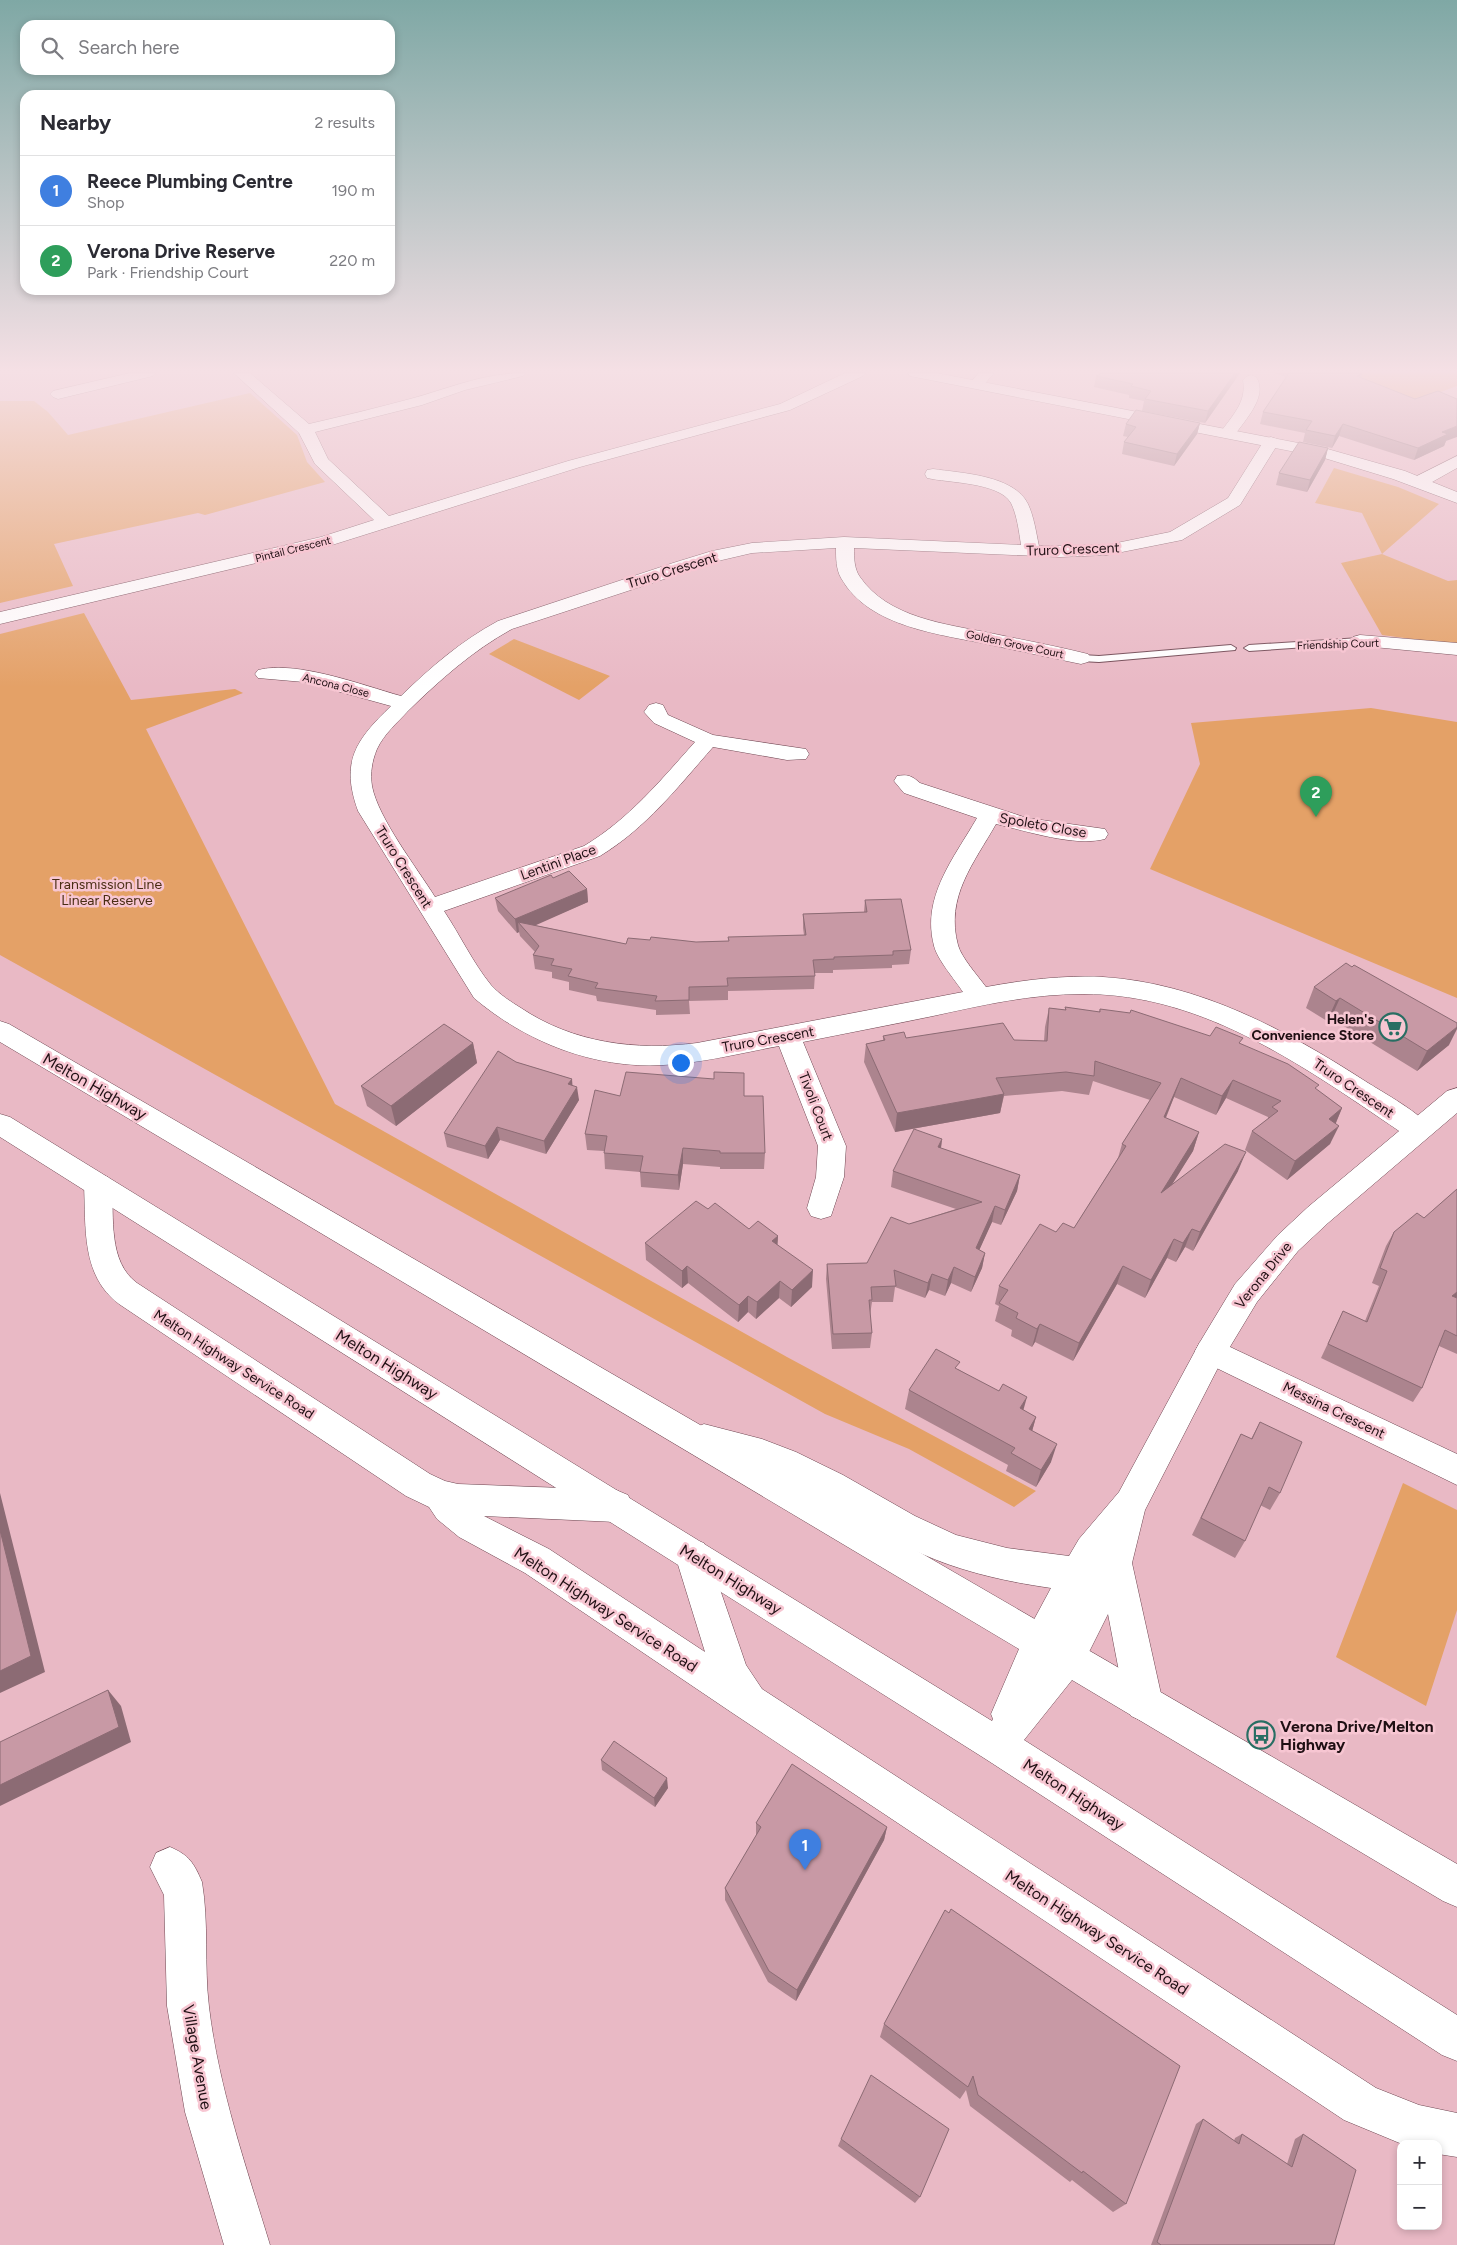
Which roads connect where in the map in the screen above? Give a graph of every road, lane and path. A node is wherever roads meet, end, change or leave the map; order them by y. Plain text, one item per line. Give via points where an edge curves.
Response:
1 (338, 478) edge
2 (530, 478) edge
3 (956, 478) edge
4 (1249, 478) edge
5 (1406, 478) edge
6 (1427, 478) edge
7 (1419, 482) junction
8 (1457, 498) edge
9 (387, 523) junction
10 (844, 542) junction
11 (1032, 552) junction
12 (0, 618) edge
13 (1360, 641) joint
14 (1231, 648) dead end
15 (1250, 648) dead end
16 (1457, 649) edge
17 (1081, 658) joint
18 (262, 673) dead end
19 (405, 703) junction
20 (656, 709) dead end
21 (708, 740) junction
22 (798, 754) dead end
23 (905, 781) dead end
24 (990, 815) junction
25 (1097, 834) dead end
26 (429, 908) junction
27 (979, 997) junction
28 (0, 1030) edge
29 (788, 1036) junction
30 (1457, 1098) edge
31 (0, 1124) edge
32 (1418, 1130) junction
33 (98, 1185) junction
34 (821, 1208) dead end
35 (1211, 1351) junction
36 (688, 1435) junction
37 (1457, 1470) edge
38 (441, 1496) junction
39 (1131, 1503) junction
40 (616, 1506) junction
41 (692, 1555) junction
42 (1115, 1563) junction
43 (1077, 1574) junction
44 (1053, 1650) junction
45 (750, 1702) junction
46 (1144, 1703) junction
47 (997, 1745) junction
48 (170, 1867) dead end
49 (1457, 1887) edge
50 (1457, 2040) edge
51 (1457, 2135) edge
52 (247, 2245) edge

1 - 9 main road
2 - 9 main road, Pintail Crescent
3 - 11 main road via 987,483 1010,494 1018,502
4 - 11 main road, Truro Crescent via 1234,501 1214,516 1176,536 1107,550
5 - 7 main road
6 - 7 main road
7 - 8 main road
9 - 12 main road, Pintail Crescent via 287,551
10 - 11 main road, Truro Crescent
10 - 17 main road, Golden Grove Court via 846,569 851,578 866,594 894,612 937,628
10 - 19 main road, Truro Crescent via 761,548 718,555 505,624 462,650
13 - 15 lane, Friendship Court
13 - 16 main road, Friendship Court
14 - 17 lane, Golden Grove Court
18 - 19 main road, Ancona Close via 305,676
19 - 26 main road, Truro Crescent via 370,740 360,776 369,811
20 - 21 main road via 656,716 661,719
21 - 22 main road
21 - 26 main road, Lentini Place via 639,818 606,844
23 - 24 main road, Spoleto Close via 912,788
24 - 25 main road, Spoleto Close via 1077,833
24 - 27 main road, Spoleto Close via 948,887 942,910 946,947
26 - 29 main road, Truro Crescent via 484,992 521,1022 569,1042 612,1052 652,1056
27 - 29 main road, Truro Crescent
27 - 32 main road, Truro Crescent via 1053,985 1085,985 1130,989 1185,1000 1250,1025 1294,1048
28 - 36 main road, Melton Highway
29 - 34 main road, Tivoli Court via 832,1146 830,1177
30 - 32 main road, Verona Drive
31 - 33 main road, Melton Highway
32 - 35 main road, Verona Drive via 1288,1243 1246,1293
33 - 38 main road, Melton Highway Service Road via 102,1253 111,1278 123,1290 418,1485
33 - 40 main road, Melton Highway
35 - 37 main road, Messina Crescent
35 - 39 main road, Verona Drive
36 - 43 main road via 761,1454 797,1468 940,1545 1027,1568
36 - 44 main road, Melton Highway
38 - 40 main road, Melton Highway Service Road
38 - 45 main road, Melton Highway Service Road via 454,1513 495,1540 533,1558
39 - 42 main road, Verona Drive
39 - 43 main road, Verona Drive via 1091,1550
40 - 41 main road, Melton Highway
41 - 45 main road, Melton Highway Service Road via 729,1668
41 - 47 main road, Melton Highway
42 - 44 main road, Verona Drive
42 - 46 main road
43 - 44 main road, Verona Drive
44 - 46 main road, Melton Highway
44 - 47 main road
45 - 51 main road, Melton Highway Service Road via 1360,2104 1396,2121
46 - 49 main road, Melton Highway
47 - 50 main road, Melton Highway
48 - 52 main road, Village Avenue via 182,1882 184,1895 187,1996 207,2112

